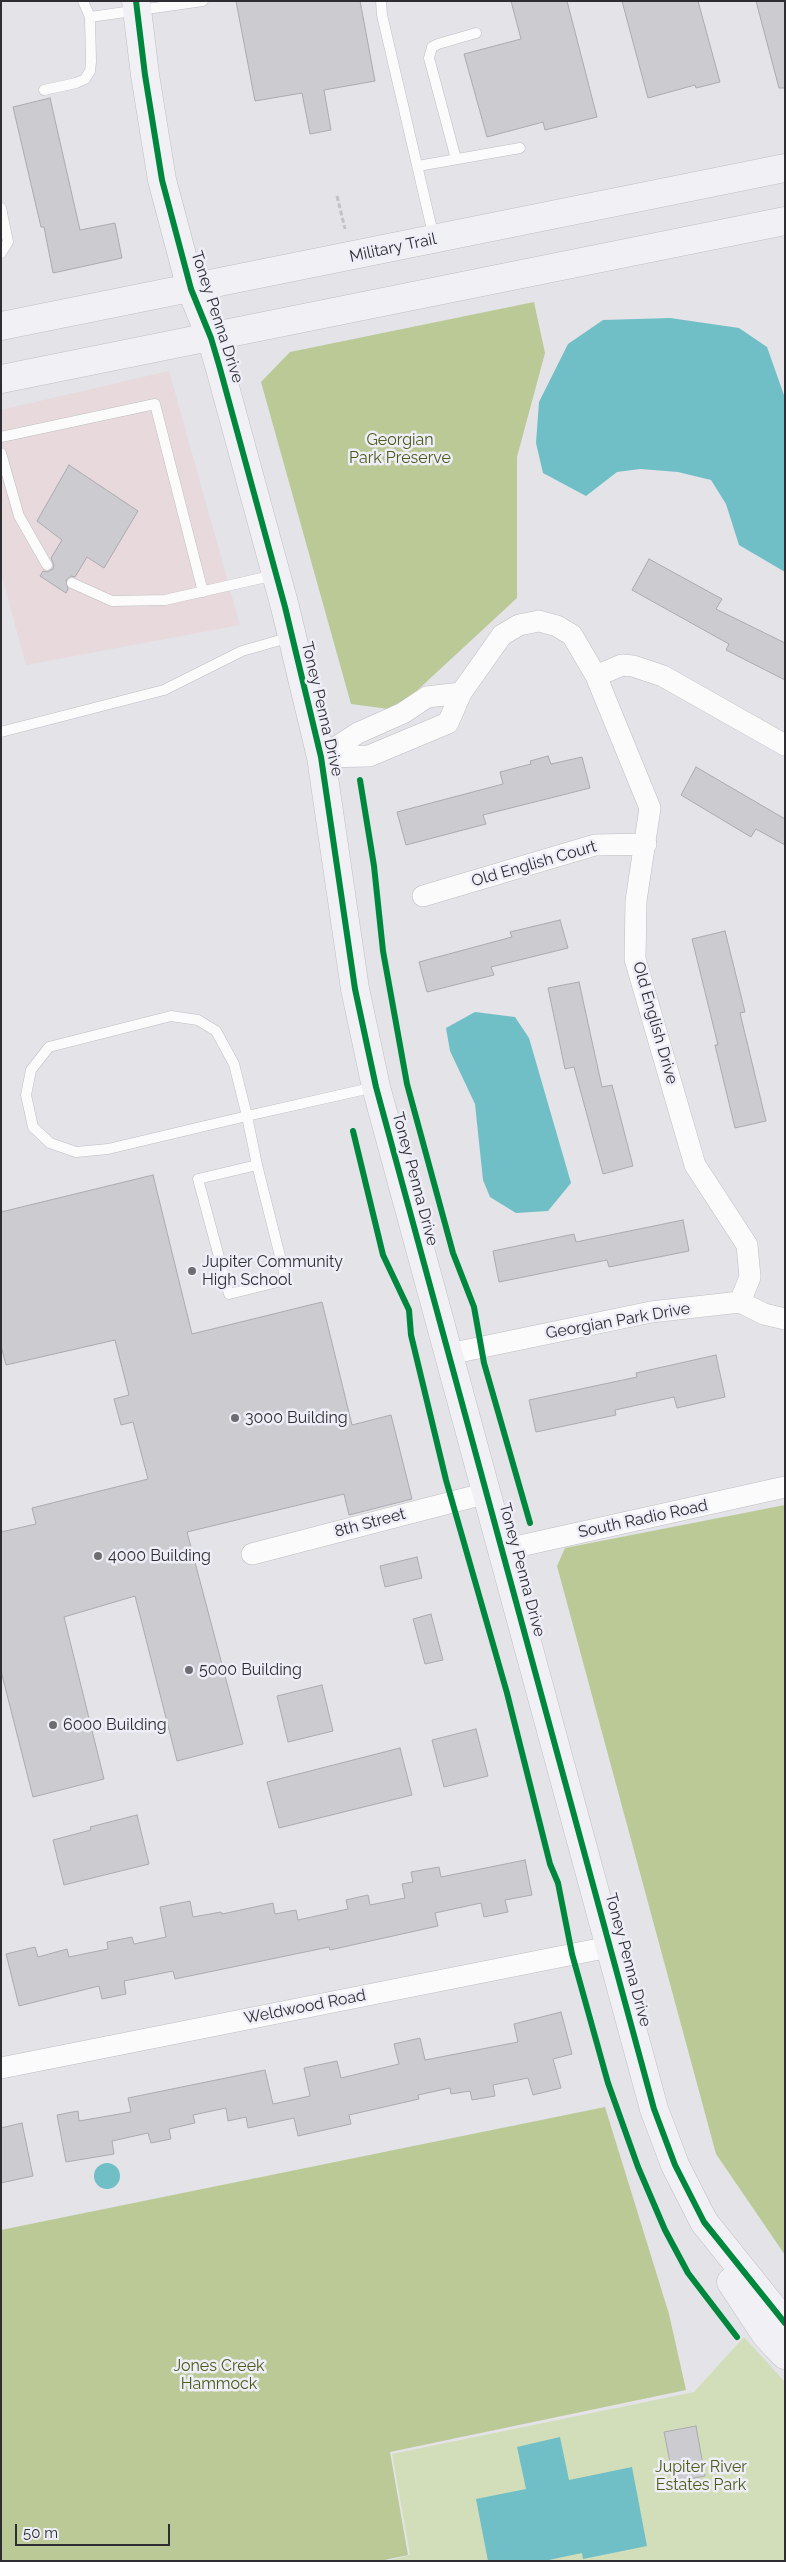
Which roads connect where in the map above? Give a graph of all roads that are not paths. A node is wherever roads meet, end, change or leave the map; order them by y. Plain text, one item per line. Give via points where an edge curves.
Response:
1 (83, 1) edge
2 (203, 1) edge
3 (381, 1) edge
4 (136, 5) edge
5 (90, 17) junction
6 (476, 33) dead end
7 (44, 90) dead end
8 (520, 148) dead end
9 (456, 159) junction
10 (418, 166) junction
11 (785, 168) edge
12 (1, 208) edge
13 (785, 221) edge
14 (435, 239) junction
15 (1, 253) edge
16 (191, 289) junction
17 (1, 326) edge
18 (212, 338) junction
19 (1, 379) edge
20 (1, 437) edge
21 (1, 453) edge
22 (47, 565) dead end
23 (276, 575) junction
24 (72, 583) dead end
25 (203, 592) junction
26 (292, 637) junction
27 (596, 676) junction
28 (461, 693) junction
29 (1, 732) edge
30 (785, 745) edge
31 (321, 757) junction
32 (646, 844) junction
33 (423, 896) dead end
34 (376, 1087) junction
35 (247, 1116) junction
36 (257, 1165) junction
37 (740, 1302) junction
38 (785, 1319) edge
39 (449, 1354) junction
40 (785, 1487) edge
41 (487, 1493) junction
42 (502, 1550) junction
43 (252, 1554) dead end
44 (610, 1947) junction
45 (1, 2068) edge
46 (704, 2222) junction
47 (785, 2323) edge
48 (785, 2355) edge

1 - 5 lane
2 - 4 lane
3 - 10 lane
4 - 5 lane
4 - 16 street, Toney Penna Drive via 161,171
5 - 7 lane via 91,62 85,79
6 - 9 lane via 432,47 429,58
8 - 9 lane
9 - 10 lane
10 - 14 lane
11 - 14 street, Military Trail
12 - 15 lane via 8,242
13 - 18 street
14 - 16 street, Military Trail
16 - 17 street, Military Trail
16 - 18 street, Toney Penna Drive
18 - 19 street
18 - 23 street, Toney Penna Drive
20 - 25 lane via 155,404
21 - 22 lane via 19,516
23 - 25 lane
23 - 26 street, Toney Penna Drive
24 - 25 lane via 112,601 165,600
26 - 29 lane via 242,651 164,690
26 - 31 street, Toney Penna Drive
27 - 28 street via 572,635 539,621 519,625 502,635
27 - 30 street via 622,665 663,676
27 - 32 street, Old English Drive via 650,808
28 - 31 street via 427,697 403,713 358,733
28 - 31 street via 448,723 369,756
31 - 34 street, Toney Penna Drive via 355,989
32 - 33 street, Old English Court via 595,845
32 - 37 street, Old English Drive via 636,901 635,959 695,1165 747,1245 750,1277
34 - 35 lane
34 - 39 street, Toney Penna Drive
35 - 35 lane via 234,1064 216,1031 198,1020 171,1016 49,1047 31,1070 26,1095 33,1128 50,1143 76,1152 108,1149
35 - 36 lane
36 - 36 lane via 198,1179 228,1294 286,1280
37 - 38 street via 764,1314
37 - 39 street, Georgian Park Drive via 651,1312
39 - 41 street, Toney Penna Drive
40 - 42 street, South Radio Road
41 - 42 street, Toney Penna Drive
41 - 43 street, 8th Street
42 - 44 street, Toney Penna Drive
44 - 45 street, Weldwood Road
44 - 46 street, Toney Penna Drive via 654,2108 675,2165
46 - 47 street, Toney Penna Drive
46 - 48 street, Toney Penna Drive via 713,2254 766,2335

